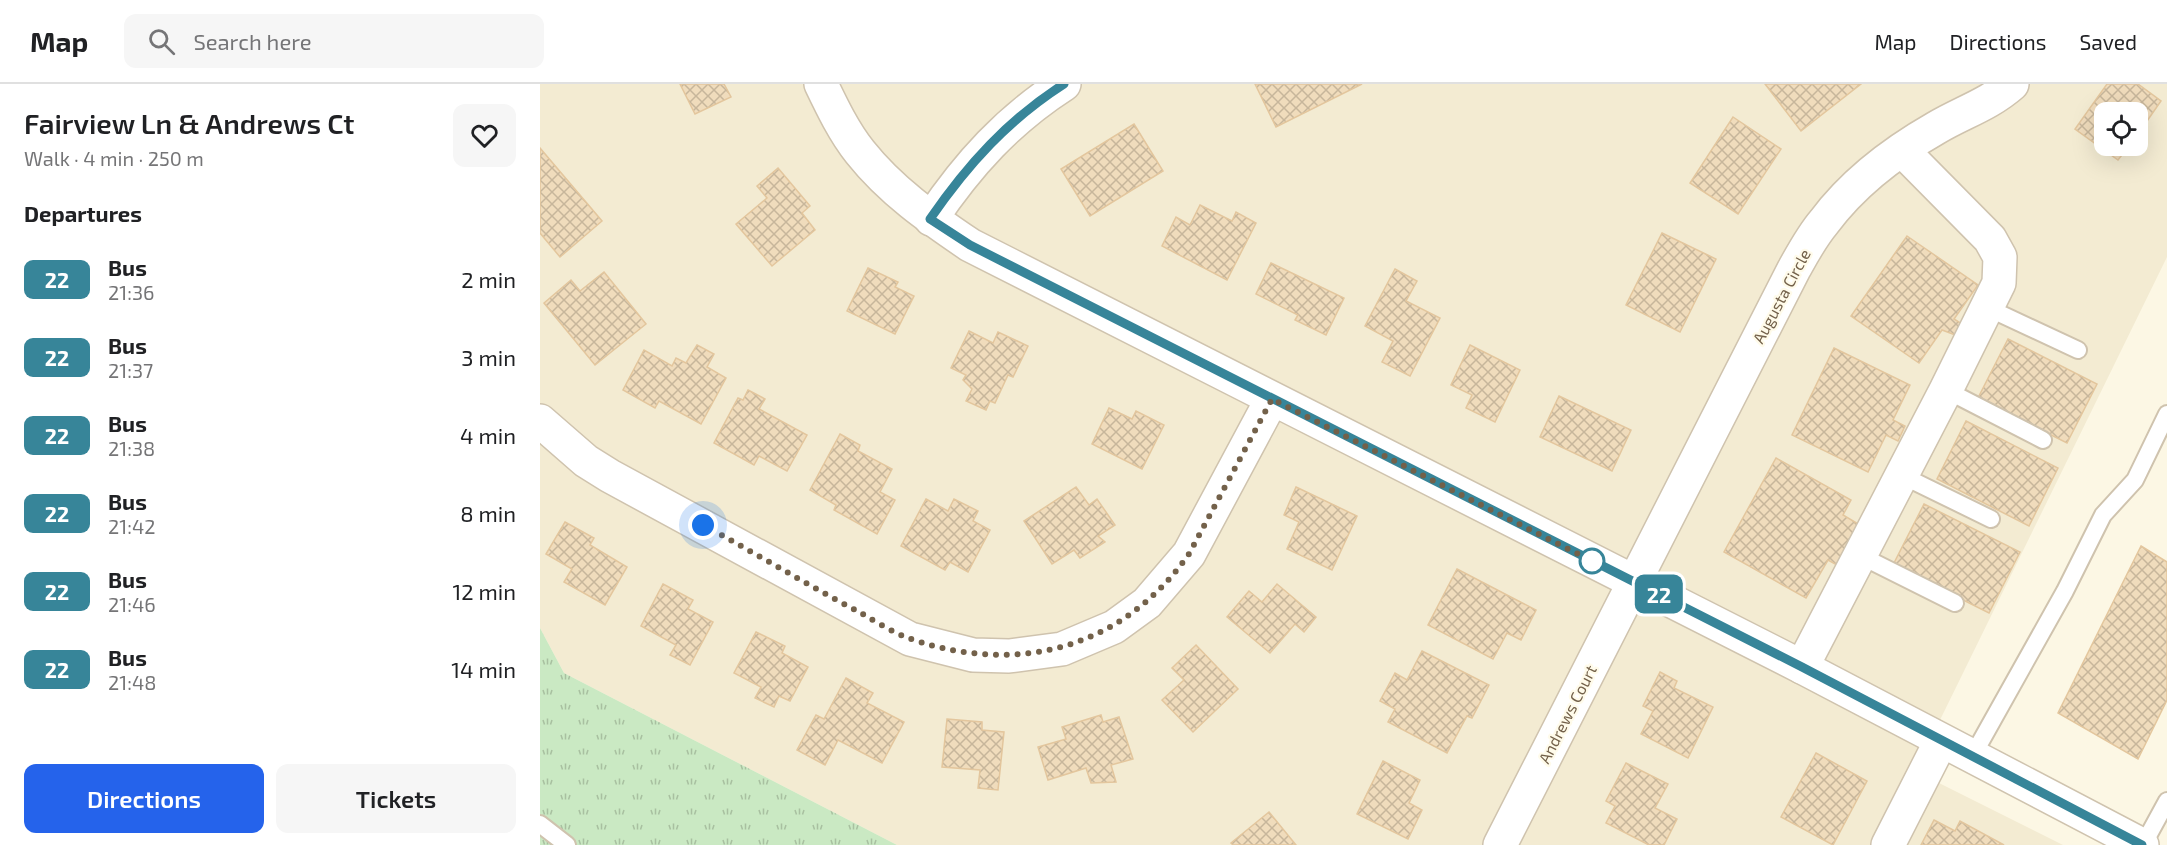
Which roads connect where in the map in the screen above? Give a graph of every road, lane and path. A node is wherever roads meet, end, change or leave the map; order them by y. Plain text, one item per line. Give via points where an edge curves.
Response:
1 (821, 84) edge
2 (1064, 84) edge
3 (2012, 84) edge
4 (1902, 150) junction
5 (930, 219) junction
6 (1988, 308) junction
7 (2078, 350) dead end
8 (1946, 390) junction
9 (1272, 399) junction
10 (2167, 414) edge
11 (540, 421) edge
12 (2043, 440) dead end
13 (1901, 475) junction
14 (1991, 519) dead end
15 (1859, 555) junction
16 (1634, 582) junction
17 (1955, 603) dead end
18 (1802, 667) junction
19 (1941, 741) junction
20 (1972, 758) junction
21 (2167, 801) edge
22 (540, 824) edge
23 (567, 845) edge
24 (1500, 845) edge
25 (1888, 845) edge
26 (2143, 845) edge

1 - 5 street via 859,151 889,184
2 - 5 street via 1030,106 992,140 960,175
3 - 4 street, Augusta Circle via 1994,100 1938,126
4 - 6 street via 1990,239 2000,257 1999,283
4 - 16 street, Augusta Circle via 1863,180 1824,222 1794,269
5 - 9 street via 970,245
6 - 7 lane
6 - 8 street
8 - 12 lane
8 - 13 street
9 - 11 street via 1189,554 1147,603 1114,627 1062,649 1009,656 972,655 910,639 610,476 586,461
9 - 16 street
10 - 20 lane via 2135,480 2103,515
13 - 14 lane
13 - 15 street
15 - 17 lane
15 - 18 street
16 - 18 street
16 - 24 street, Andrews Court
18 - 19 street
19 - 20 street
19 - 25 street
20 - 26 street
21 - 26 lane
22 - 23 lane

